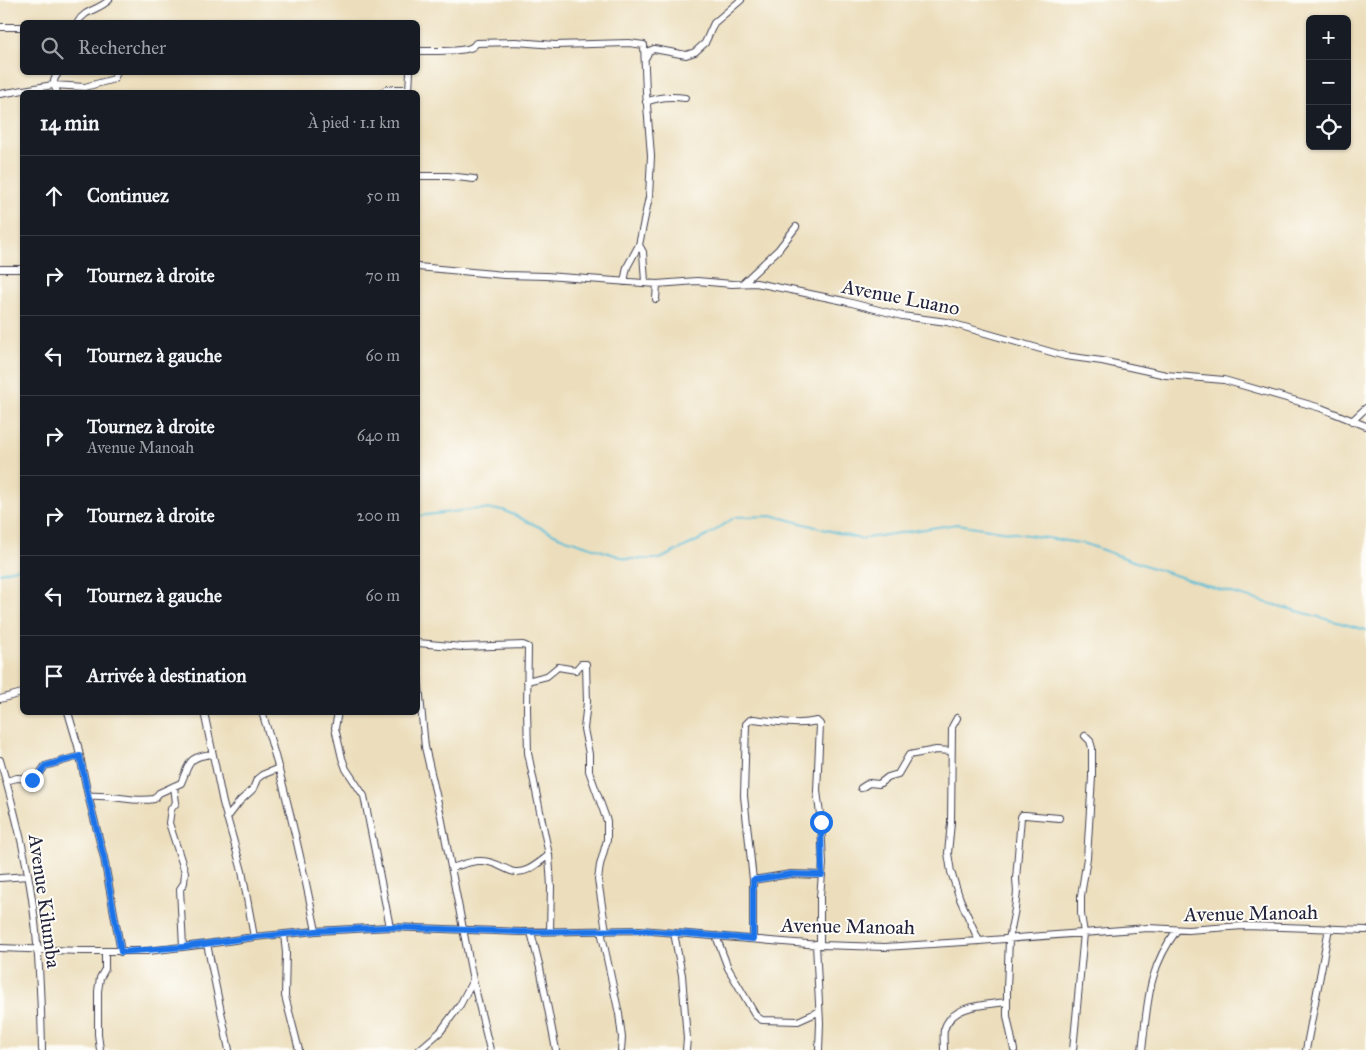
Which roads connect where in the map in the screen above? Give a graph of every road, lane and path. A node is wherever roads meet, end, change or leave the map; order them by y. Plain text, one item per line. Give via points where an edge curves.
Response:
1 (109, 0) edge
2 (741, 0) edge
3 (79, 20) edge
4 (0, 27) edge
5 (20, 27) edge
6 (420, 51) edge
7 (645, 58) junction
8 (57, 75) edge
9 (116, 75) edge
10 (410, 75) edge
11 (53, 85) junction
12 (24, 90) edge
13 (56, 90) edge
14 (386, 90) edge
15 (398, 90) edge
16 (409, 90) edge
17 (20, 91) edge
18 (0, 94) edge
19 (685, 98) dead end
20 (646, 102) junction
21 (420, 176) edge
22 (474, 179) dead end
23 (796, 227) dead end
24 (639, 245) junction
25 (420, 267) edge
26 (0, 269) edge
27 (20, 269) edge
28 (624, 282) junction
29 (645, 282) junction
30 (743, 283) junction
31 (657, 284) junction
32 (656, 299) dead end
33 (1366, 408) edge
34 (1352, 422) junction
35 (1366, 426) edge
36 (420, 643) edge
37 (527, 681) junction
38 (20, 694) edge
39 (420, 696) edge
40 (0, 699) edge
41 (69, 715) edge
42 (205, 715) edge
43 (263, 715) edge
44 (337, 715) edge
45 (957, 718) dead end
46 (1085, 736) dead end
47 (951, 751) junction
48 (212, 754) junction
49 (80, 756) junction
50 (0, 760) edge
51 (279, 768) junction
52 (6, 781) junction
53 (174, 786) junction
54 (861, 788) dead end
55 (88, 796) junction
56 (227, 818) junction
57 (1059, 818) dead end
58 (548, 855) junction
59 (452, 868) junction
60 (822, 875) junction
61 (28, 876) junction
62 (0, 878) edge
63 (753, 880) junction
64 (390, 927) junction
65 (1330, 928) junction
66 (464, 930) junction
67 (1177, 930) junction
68 (1366, 930) edge
69 (316, 931) junction
70 (604, 931) junction
71 (531, 932) junction
72 (550, 932) junction
73 (674, 933) junction
74 (1084, 933) junction
75 (284, 934) junction
76 (716, 936) junction
77 (254, 937) junction
78 (753, 939) junction
79 (1009, 939) junction
80 (980, 941) junction
81 (207, 944) junction
82 (818, 944) junction
83 (183, 947) junction
84 (0, 948) edge
85 (37, 949) junction
86 (104, 952) junction
87 (121, 952) junction
88 (473, 980) junction
89 (1007, 1002) junction
90 (818, 1012) junction
91 (42, 1050) edge
92 (100, 1050) edge
93 (229, 1050) edge
94 (299, 1050) edge
95 (419, 1050) edge
96 (490, 1050) edge
97 (556, 1050) edge
98 (621, 1050) edge
99 (686, 1050) edge
100 (819, 1050) edge
101 (944, 1050) edge
102 (1014, 1050) edge
103 (1073, 1050) edge
104 (1142, 1050) edge
105 (1306, 1050) edge

1 - 3 street
2 - 7 street via 714,24 705,43 696,52 686,55 654,49
4 - 5 street
6 - 7 street via 471,48 476,43 637,44 644,45
7 - 20 street
8 - 11 street
9 - 11 street via 114,79 85,87
10 - 16 street
11 - 12 street
11 - 13 street
14 - 15 street
17 - 18 street
19 - 20 street via 674,96
20 - 24 street via 651,166 647,209
21 - 22 street
23 - 30 street via 778,250
24 - 28 street via 627,267
24 - 29 street via 643,252
25 - 28 street, Avenue Luano
26 - 27 street
28 - 29 street, Avenue Luano
29 - 31 street, Avenue Luano
30 - 31 street, Avenue Luano via 696,281
30 - 34 street, Avenue Luano via 762,284 902,316 947,322 1065,356 1166,375 1224,380 1322,408
31 - 32 street
33 - 34 street
34 - 35 street, Avenue Luano
36 - 37 street via 462,647 526,645 529,649
37 - 58 street via 528,753
37 - 70 street via 547,676 558,667 576,670 581,664 586,664 584,729 589,771 607,821 607,840 598,880
38 - 40 street
39 - 59 street via 425,747
41 - 49 street
42 - 48 street
43 - 51 street
44 - 64 street via 335,728 342,758 364,796
45 - 47 street via 952,726
46 - 74 street via 1092,748 1092,777 1081,896
47 - 54 street via 909,755 898,774 879,784 869,783
47 - 80 street via 949,859 960,899
48 - 53 street via 190,762 182,781
48 - 56 street
49 - 52 street via 45,766 36,779
49 - 55 street
50 - 52 street, Avenue Kilumba
51 - 56 street via 262,775 254,789
51 - 69 street
52 - 61 street, Avenue Kilumba
53 - 55 street via 154,799 146,800
53 - 83 street via 176,803 169,823 185,872 180,889
55 - 87 street via 104,858
56 - 77 street via 242,871
57 - 79 street via 1021,816 1017,892
58 - 59 street via 534,867 518,872 479,860
58 - 72 street
59 - 66 street
60 - 63 street via 791,874
60 - 63 street via 817,791 820,724 817,721 804,724 753,719 744,729 744,796
60 - 82 street
61 - 62 street
61 - 85 street, Avenue Kilumba
63 - 78 street
64 - 66 street, Avenue Manoah
64 - 69 street, Avenue Manoah
65 - 67 street, Avenue Manoah via 1243,926
65 - 68 street, Avenue Manoah
65 - 105 street
66 - 71 street, Avenue Manoah
66 - 88 street
67 - 74 street, Avenue Manoah via 1148,928
67 - 104 street via 1165,946 1152,977
69 - 75 street, Avenue Manoah
70 - 72 street, Avenue Manoah
70 - 73 street, Avenue Manoah
70 - 98 street via 619,1014
71 - 72 street, Avenue Manoah
71 - 97 street
73 - 76 street, Avenue Manoah
73 - 99 street via 682,975
74 - 79 street, Avenue Manoah
74 - 103 street
75 - 77 street, Avenue Manoah
75 - 94 street via 285,996
76 - 78 street, Avenue Manoah
76 - 90 street via 728,968 756,1016 762,1020 798,1021
77 - 81 street, Avenue Manoah
78 - 82 street, Avenue Manoah
79 - 80 street, Avenue Manoah
79 - 89 street
80 - 82 street, Avenue Manoah via 885,947
81 - 83 street, Avenue Manoah
81 - 93 street
82 - 90 street
83 - 87 street, Avenue Manoah
84 - 85 street, Avenue Manoah
85 - 86 street, Avenue Manoah
85 - 91 street, Avenue Kilumba
86 - 87 street, Avenue Manoah
86 - 92 street via 105,969 98,990
88 - 95 street via 440,1032
88 - 96 street
89 - 101 street via 973,1006 954,1015 948,1020 944,1032
89 - 102 street
90 - 100 street

